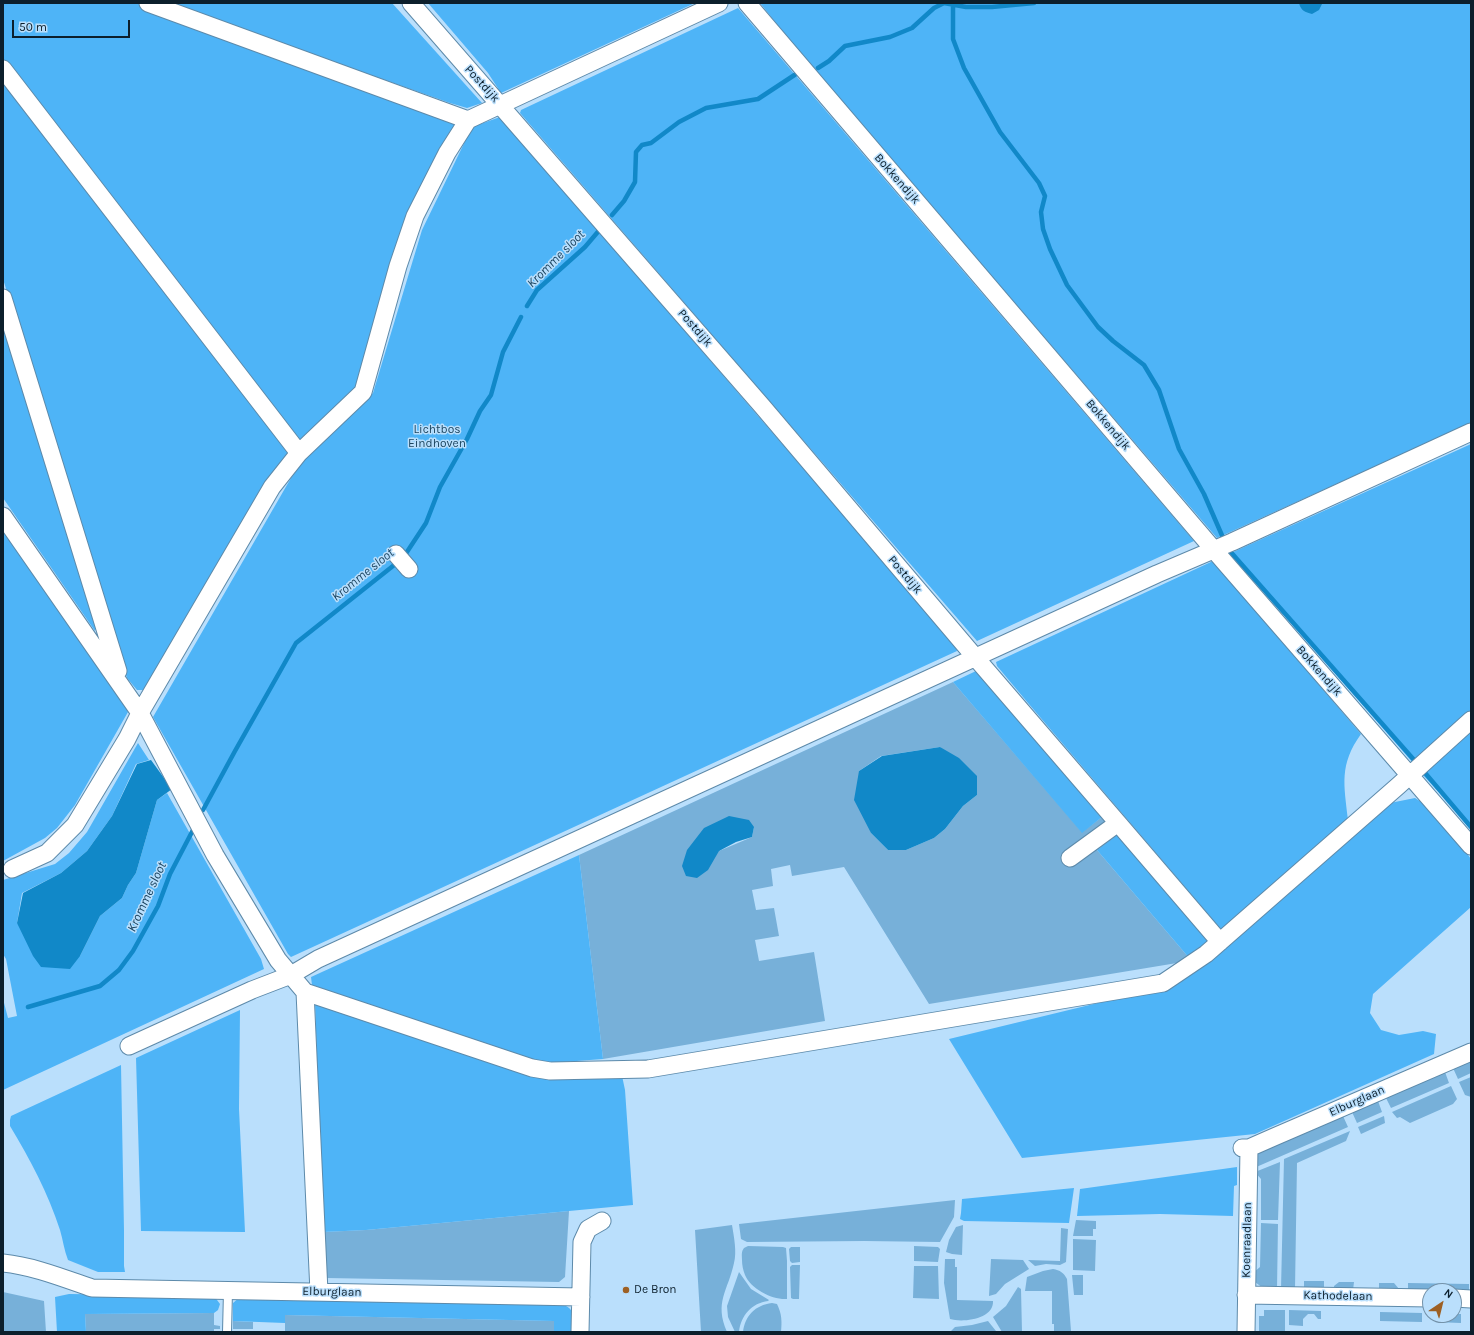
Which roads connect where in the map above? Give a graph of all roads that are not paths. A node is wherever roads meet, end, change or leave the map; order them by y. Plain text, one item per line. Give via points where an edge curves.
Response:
1 (148, 3) edge
2 (411, 3) edge
3 (719, 3) edge
4 (747, 3) edge
5 (3, 69) edge
6 (500, 104) junction
7 (468, 120) junction
8 (3, 298) edge
9 (1471, 432) edge
10 (299, 453) junction
11 (3, 516) edge
12 (1214, 550) junction
13 (975, 657) junction
14 (123, 688) junction
15 (140, 713) junction
16 (1471, 720) edge
17 (1409, 776) junction
18 (1118, 823) junction
19 (1471, 846) edge
20 (1070, 858) dead end
21 (12, 869) dead end
22 (1220, 942) junction
23 (290, 975) junction
24 (305, 992) junction
25 (129, 1046) dead end
26 (1471, 1052) edge
27 (1245, 1148) joint
28 (602, 1221) dead end
29 (3, 1263) edge
30 (228, 1291) junction
31 (319, 1292) junction
32 (1246, 1294) junction
33 (581, 1297) junction
34 (1422, 1298) edge
35 (227, 1332) edge
36 (580, 1332) edge
37 (1246, 1332) edge

1 - 7 street
2 - 6 street, Postdijk
3 - 6 street
4 - 12 street, Bokkendijk
5 - 10 street
6 - 7 street
6 - 13 street, Postdijk
7 - 10 street via 447,153 415,216 398,266 363,392
8 - 14 street
9 - 12 street
10 - 15 street via 272,487
11 - 14 street
12 - 13 street
12 - 17 street, Bokkendijk
13 - 18 street, Postdijk
13 - 23 street via 347,946
14 - 15 street
15 - 21 street via 76,825 47,852
15 - 23 street via 215,854 278,960
16 - 17 street
17 - 19 street, Bokkendijk
17 - 22 street
18 - 20 street
18 - 22 street, Postdijk
22 - 24 street via 1163,983 648,1069 550,1071 532,1068
23 - 24 street
23 - 25 street
24 - 31 street
26 - 27 street, Elburglaan
27 - 32 street, Koenraadlaan
28 - 33 street via 588,1229 582,1242
29 - 30 street, Elburglaan via 46,1272 92,1288
30 - 31 street, Elburglaan
30 - 35 lane
31 - 33 street, Elburglaan
32 - 34 street, Kathodelaan
32 - 37 street, Koenraadlaan
33 - 36 street

